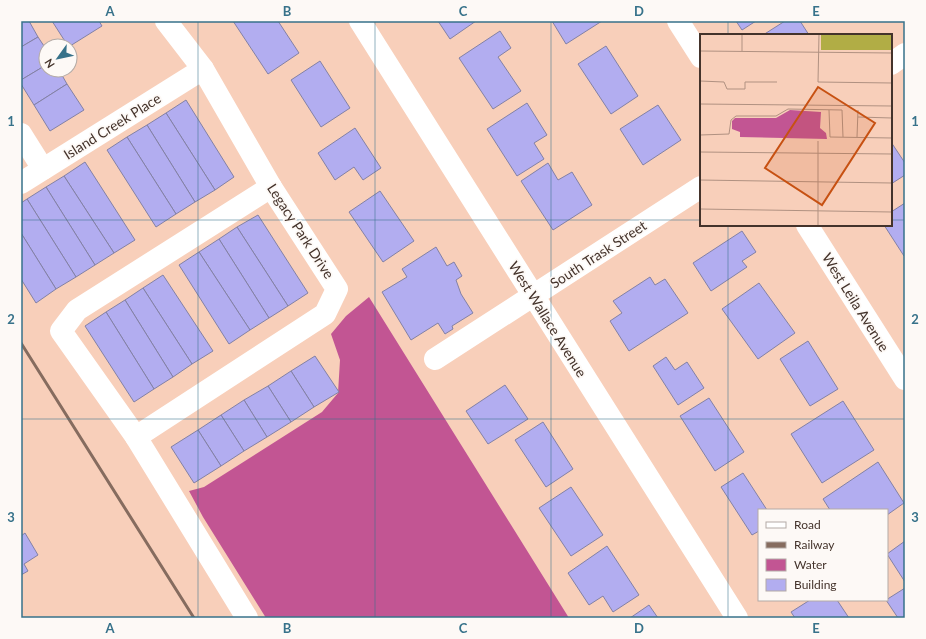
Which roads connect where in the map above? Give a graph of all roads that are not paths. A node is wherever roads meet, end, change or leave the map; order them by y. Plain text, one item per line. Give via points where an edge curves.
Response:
1 (166, 21) edge
2 (360, 21) edge
3 (678, 21) edge
4 (905, 54) edge
5 (700, 55) edge
6 (892, 63) edge
7 (203, 69) junction
8 (21, 134) edge
9 (43, 169) junction
10 (21, 183) edge
11 (271, 187) junction
12 (700, 188) edge
13 (808, 226) edge
14 (533, 296) junction
15 (435, 359) dead end
16 (905, 379) edge
17 (136, 437) junction
18 (246, 618) edge
19 (737, 618) edge

1 - 7 street, Legacy Park Drive
2 - 14 street, West Wallace Avenue
3 - 5 street
4 - 6 street
7 - 9 street, Island Creek Place
7 - 11 street, Legacy Park Drive
8 - 9 street
9 - 10 street, Island Creek Place
11 - 17 street, Legacy Park Drive via 338,289 325,314
11 - 17 street via 77,310 61,331
12 - 14 street, South Trask Street
13 - 16 street, West Leila Avenue
14 - 15 street, South Trask Street
14 - 19 street, West Wallace Avenue
17 - 18 street

